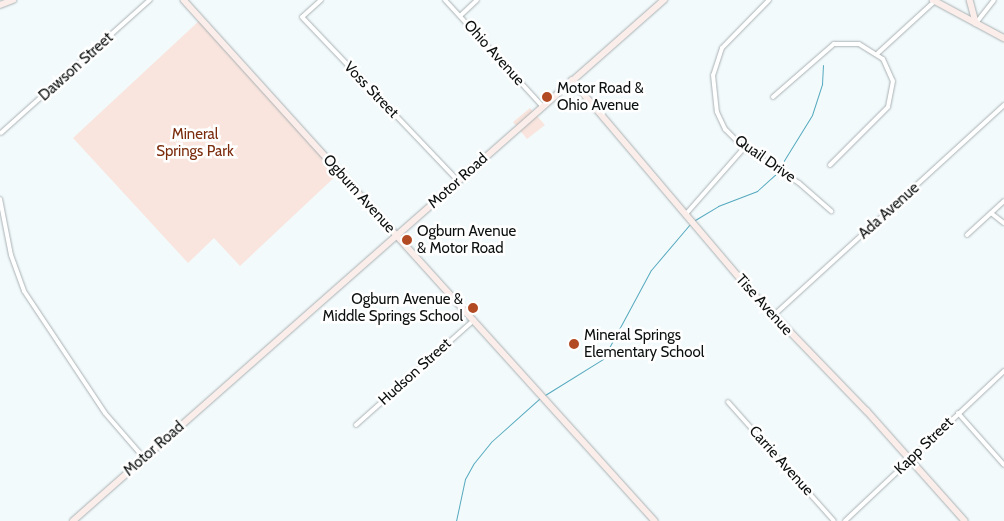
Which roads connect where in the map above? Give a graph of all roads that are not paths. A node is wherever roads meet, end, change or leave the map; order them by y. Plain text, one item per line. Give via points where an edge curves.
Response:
1 (13, 0) edge
2 (150, 0) edge
3 (184, 0) edge
4 (321, 0) edge
5 (445, 0) edge
6 (477, 0) edge
7 (664, 0) edge
8 (769, 0) edge
9 (970, 0) edge
10 (994, 0) edge
11 (934, 1) edge
12 (0, 5) edge
13 (460, 16) junction
14 (976, 23) junction
15 (1004, 38) edge
16 (878, 53) junction
17 (572, 80) junction
18 (773, 97) dead end
19 (1004, 105) edge
20 (542, 106) junction
21 (1, 134) dead end
22 (744, 148) junction
23 (830, 165) dead end
24 (457, 180) junction
25 (0, 199) edge
26 (1004, 201) edge
27 (831, 211) dead end
28 (991, 213) junction
29 (686, 214) junction
30 (1004, 223) edge
31 (397, 235) junction
32 (967, 235) dead end
33 (773, 316) junction
34 (474, 320) junction
35 (1004, 372) edge
36 (728, 402) dead end
37 (958, 413) junction
38 (356, 425) dead end
39 (144, 458) junction
40 (910, 459) junction
41 (1004, 465) edge
42 (73, 521) edge
43 (655, 521) edge
44 (834, 521) edge
45 (845, 521) edge
46 (965, 521) edge

1 - 12 street
2 - 21 street, Dawson Street
3 - 31 street, Ogburn Avenue
4 - 24 street, Voss Street via 302,18
5 - 13 street, Ohio Avenue
6 - 13 street
7 - 17 street, Motor Road
8 - 22 street, Quail Drive via 725,43 712,76 717,112 725,129
9 - 14 street
10 - 14 street
11 - 14 street
11 - 16 street
13 - 20 street, Ohio Avenue
14 - 15 street
16 - 18 street via 852,42 834,44
16 - 23 street via 887,63 893,81 888,107
17 - 20 street, Motor Road
17 - 29 street, Tise Avenue
19 - 33 street, Ada Avenue
20 - 24 street, Motor Road
22 - 27 street, Quail Drive via 799,183
22 - 29 street
24 - 31 street, Motor Road
25 - 39 street via 11,255 24,292 105,413
26 - 28 street
28 - 30 street
28 - 32 street
29 - 33 street, Tise Avenue
31 - 34 street, Ogburn Avenue
31 - 39 street, Motor Road
33 - 40 street, Tise Avenue
34 - 38 street, Hudson Street
34 - 43 street, Ogburn Avenue
35 - 37 street, Kapp Street
36 - 44 street, Carrie Avenue
37 - 40 street, Kapp Street
37 - 41 street
39 - 42 street, Motor Road
40 - 45 street, Kapp Street
40 - 46 street, Tise Avenue

